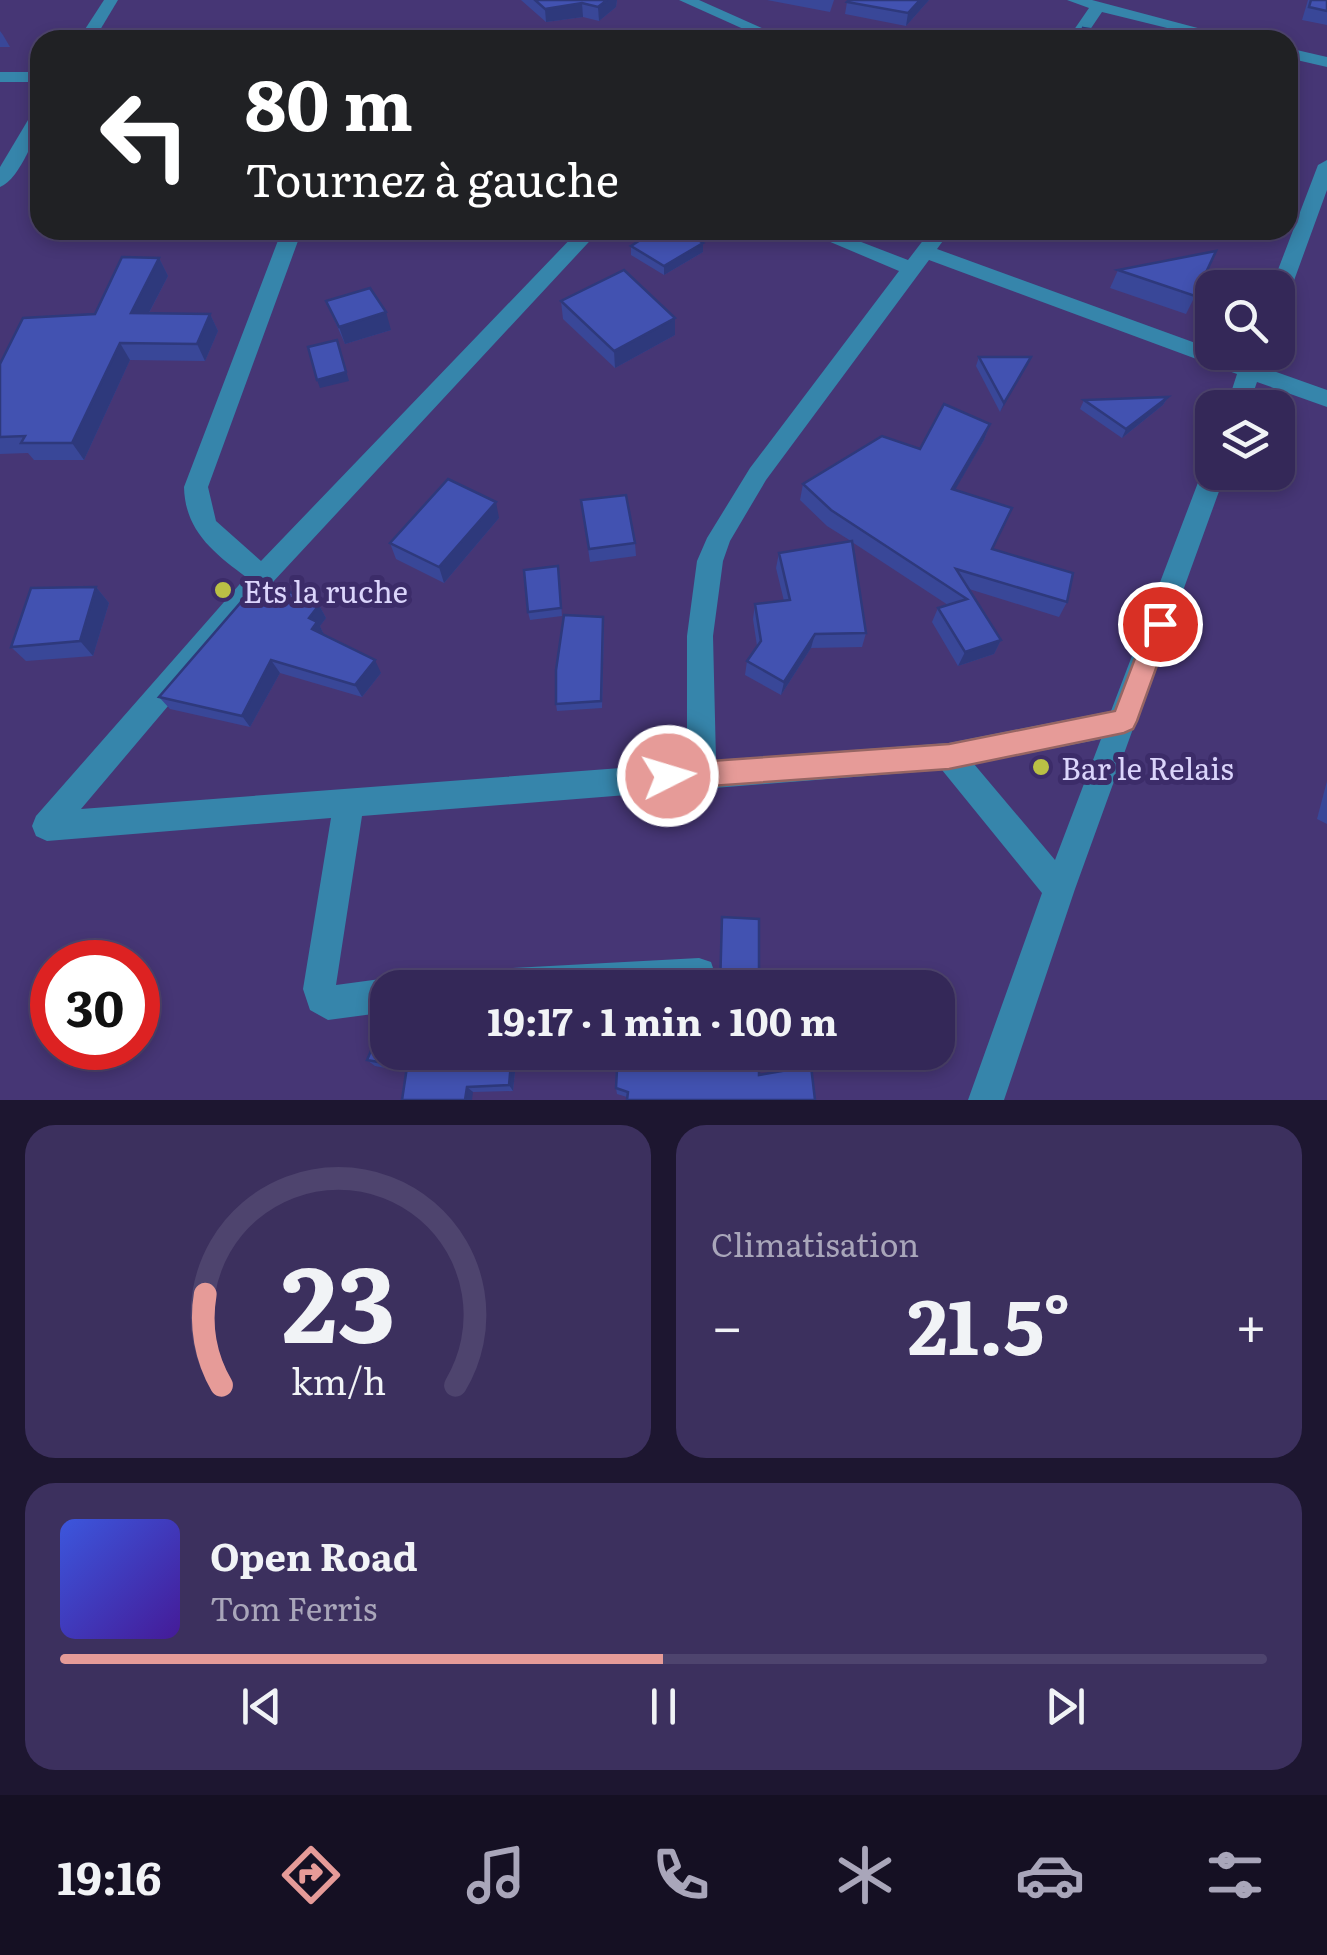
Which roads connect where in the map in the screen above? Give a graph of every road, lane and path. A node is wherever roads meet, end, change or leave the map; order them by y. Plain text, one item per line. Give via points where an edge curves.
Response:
1 (111, 0) edge
2 (686, 0) edge
3 (1074, 0) edge
4 (1098, 7) junction
5 (92, 30) edge
6 (757, 30) edge
7 (1082, 30) edge
8 (1193, 30) edge
9 (1298, 55) edge
10 (1327, 62) edge
11 (30, 76) edge
12 (0, 77) edge
13 (30, 131) edge
14 (1327, 166) edge
15 (0, 182) edge
16 (288, 240) edge
17 (581, 240) edge
18 (847, 240) edge
19 (933, 240) edge
20 (916, 260) junction
21 (1288, 270) edge
22 (1195, 344) edge
23 (1269, 370) edge
24 (1327, 400) edge
25 (1207, 490) edge
26 (262, 576) junction
27 (1124, 721) junction
28 (949, 756) junction
29 (702, 774) junction
30 (348, 801) junction
31 (1059, 888) junction
32 (370, 997) edge
33 (986, 1100) edge

1 - 5 street
2 - 6 street
3 - 4 street
4 - 7 street
4 - 8 street
9 - 10 street
11 - 12 street
13 - 15 street
14 - 21 street
16 - 26 street via 196,487 199,519 210,534
17 - 26 street
18 - 20 street
19 - 20 street
20 - 22 street
20 - 29 street via 758,474 719,538 700,636
23 - 24 street
25 - 27 street
26 - 30 street via 47,826
27 - 28 street
27 - 31 street
28 - 29 street
28 - 31 street
29 - 30 street
30 - 32 street via 319,990 328,1003
31 - 33 street

